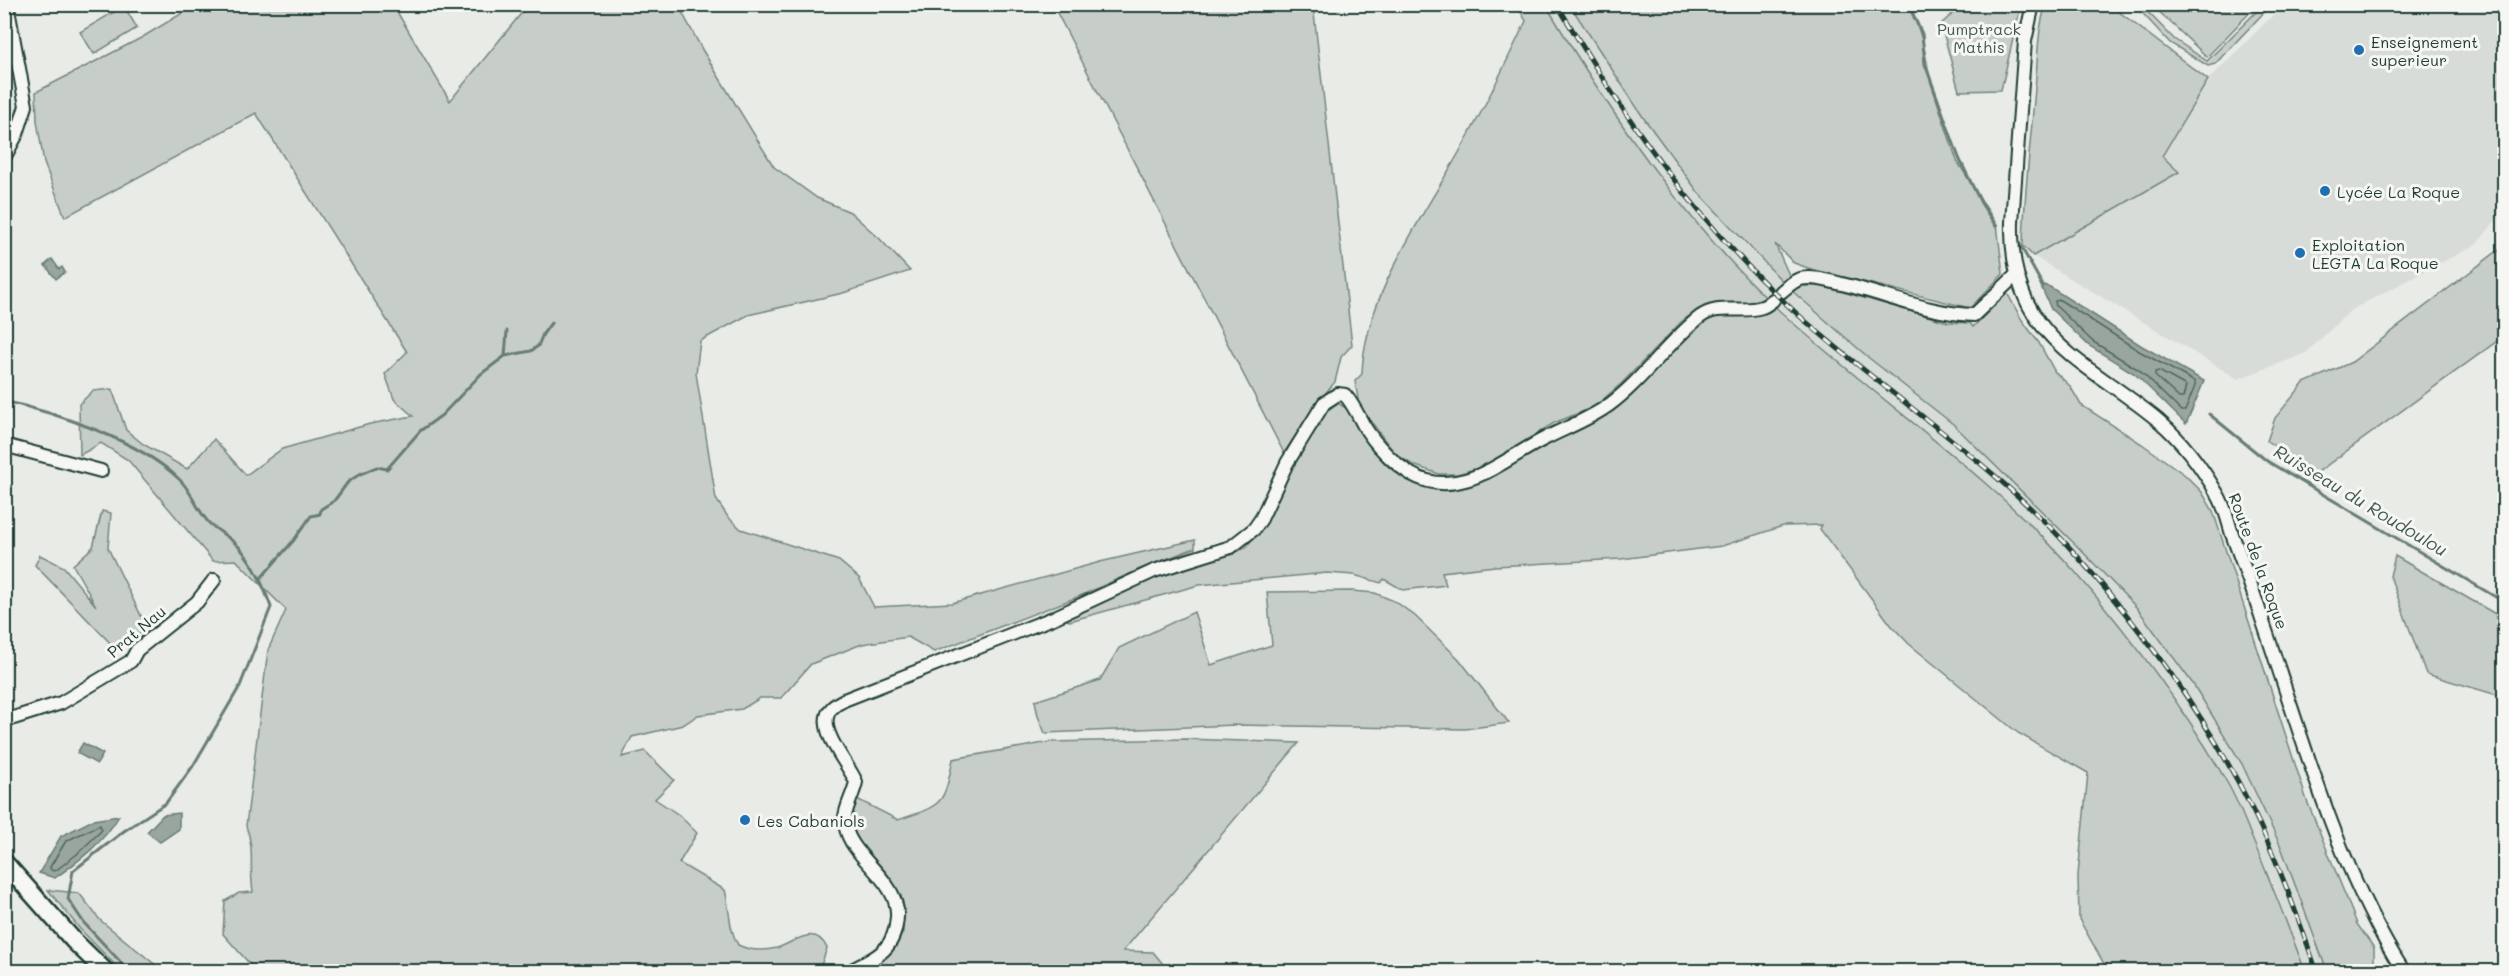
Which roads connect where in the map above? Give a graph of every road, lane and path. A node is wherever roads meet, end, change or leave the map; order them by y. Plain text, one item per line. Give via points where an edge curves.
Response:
1 (7, 4) edge
2 (2033, 4) edge
3 (4, 158) edge
4 (2016, 275) junction
5 (4, 445) edge
6 (100, 471) dead end
7 (214, 580) dead end
8 (4, 720) edge
9 (4, 862) edge
10 (106, 972) edge
11 (848, 972) edge
12 (2404, 972) edge

1 - 3 street via 26,106
2 - 4 street, Route de la Roque via 2025,41 2012,222
4 - 11 street via 1974,315 1953,315 1818,279 1790,284 1762,308 1719,309 1703,314 1608,406 1488,473 1461,481 1437,482 1414,475 1394,462 1365,428 1350,401 1338,394 1324,403 1294,450 1257,524 1231,547 1154,572 1053,618 844,700 830,709 826,719 830,739 856,782 845,818 851,840 892,892 898,909 896,933 890,944 879,956
4 - 12 street, Route de la Roque via 2027,304 2060,348 2159,422 2184,447 2219,496 2321,795 2358,886
5 - 6 street
7 - 8 street, Prat Nau via 197,602 137,650 131,660 62,703
9 - 10 main road

